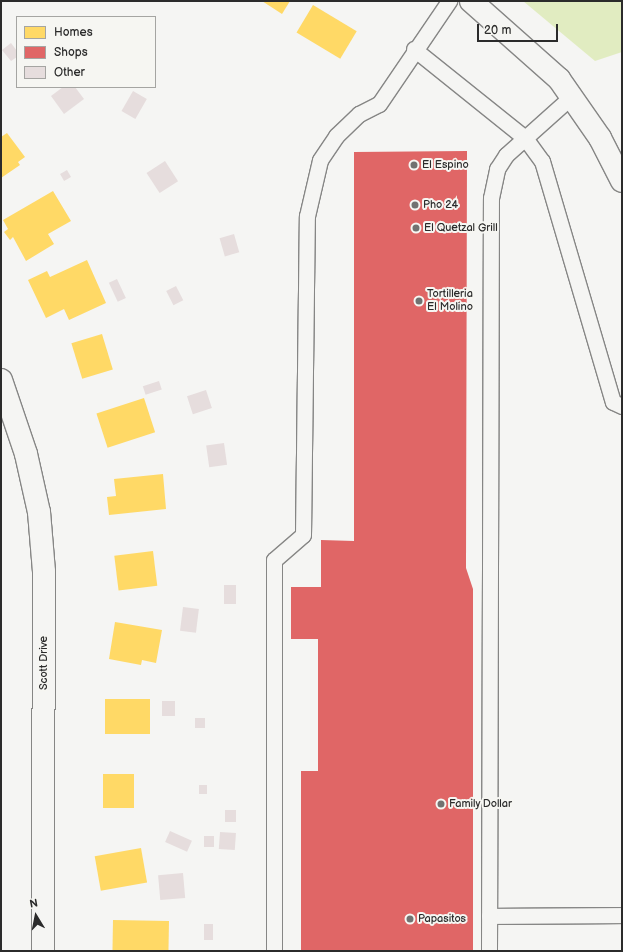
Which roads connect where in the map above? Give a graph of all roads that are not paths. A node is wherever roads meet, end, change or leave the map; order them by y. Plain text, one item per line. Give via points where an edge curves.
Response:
1 (449, 1) edge
2 (471, 1) edge
3 (414, 49) junction
4 (573, 95) junction
5 (525, 138) junction
6 (622, 181) edge
7 (1, 380) edge
8 (622, 406) edge
9 (622, 915) edge
10 (489, 916) junction
11 (43, 951) edge
12 (274, 951) edge
13 (489, 951) edge

1 - 3 lane
2 - 4 street via 559,79
3 - 5 lane
3 - 12 lane via 379,104 359,114 336,136 320,160 307,216 303,535 274,560
4 - 5 lane
4 - 6 street via 600,138
5 - 8 lane via 542,161 613,402
5 - 10 lane via 506,155 497,169 491,198
7 - 11 street, Scott Drive via 26,454 39,512 44,572
9 - 10 lane
10 - 13 lane

